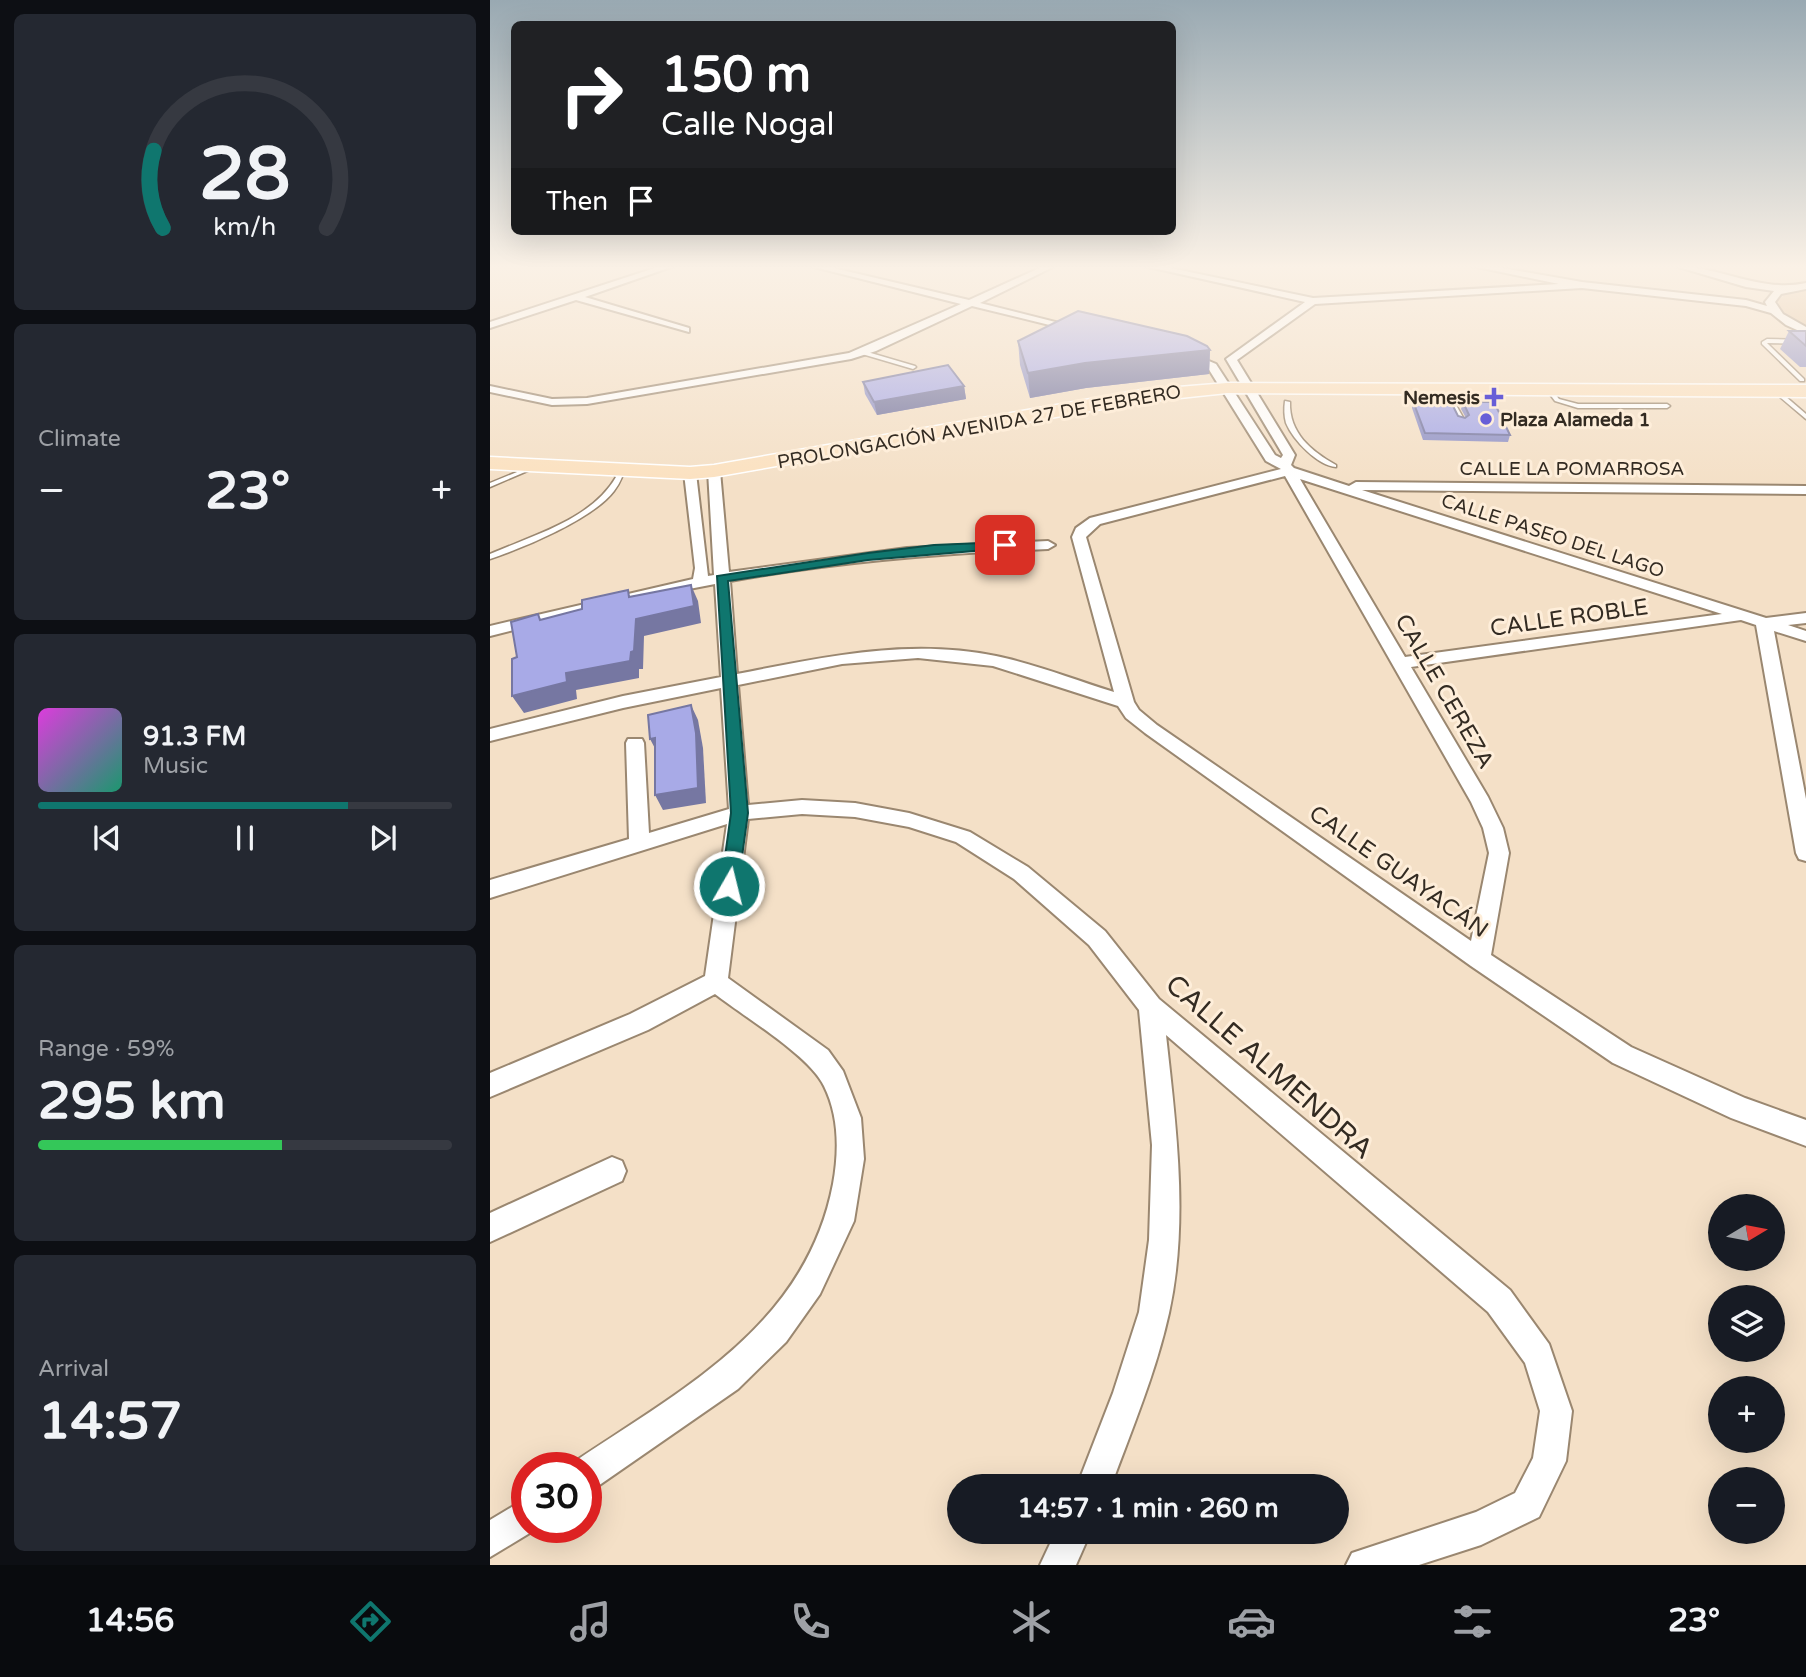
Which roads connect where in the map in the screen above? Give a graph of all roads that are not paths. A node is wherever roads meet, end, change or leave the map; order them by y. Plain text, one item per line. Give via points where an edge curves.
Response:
1 (894, 339) edge
2 (1259, 339) edge
3 (1806, 342) edge
4 (1170, 351) edge
5 (864, 353) junction
6 (913, 367) dead end
7 (1230, 377) junction
8 (1444, 388) junction
9 (490, 389) edge
10 (1549, 389) junction
11 (1802, 389) edge
12 (1287, 402) dead end
13 (1806, 405) edge
14 (1667, 406) dead end
15 (1806, 417) edge
16 (1462, 421) edge
17 (1293, 432) junction
18 (1276, 433) junction
19 (490, 447) edge
20 (490, 463) edge
21 (537, 466) junction
22 (1334, 466) dead end
23 (1287, 468) junction
24 (613, 469) junction
25 (714, 471) junction
26 (690, 473) junction
27 (490, 485) edge
28 (1337, 486) junction
29 (1806, 490) edge
30 (1048, 545) dead end
31 (490, 557) edge
32 (722, 579) junction
33 (700, 582) junction
34 (1743, 616) junction
35 (1806, 618) edge
36 (1764, 623) junction
37 (490, 631) edge
38 (1806, 636) edge
39 (1401, 663) junction
40 (728, 682) junction
41 (1125, 702) junction
42 (490, 735) edge
43 (635, 743) dead end
44 (739, 813) junction
45 (639, 843) junction
46 (1806, 853) edge
47 (490, 889) edge
48 (1479, 959) junction
49 (716, 982) junction
50 (1151, 1007) junction
51 (490, 1084) edge
52 (1806, 1133) edge
53 (612, 1171) dead end
54 (490, 1228) edge
55 (602, 1463) edge
56 (1099, 1474) edge
57 (511, 1526) edge
58 (490, 1540) edge
59 (1068, 1544) edge
60 (1058, 1565) edge
61 (1364, 1565) edge

1 - 5 street
2 - 7 street via 1231,359
3 - 11 lane via 1763,343
4 - 7 street via 1197,358
5 - 6 lane
5 - 9 street via 570,402
7 - 8 main road, PROLONGACIÓN AVENIDA 27 DE FEBRERO
7 - 11 main road, PROLONGACIÓN AVENIDA 27 DE FEBRERO via 1394,376
7 - 18 street, CALLE CEREZA
7 - 19 main road, PROLONGACIÓN AVENIDA 27 DE FEBRERO via 1137,385 708,456
7 - 23 street, CALLE CEREZA via 1270,458
7 - 25 main road, PROLONGACIÓN AVENIDA 27 DE FEBRERO
8 - 10 main road, PROLONGACIÓN AVENIDA 27 DE FEBRERO
8 - 16 lane
10 - 11 main road, PROLONGACIÓN AVENIDA 27 DE FEBRERO
10 - 14 lane via 1558,400 1578,407
11 - 13 lane
11 - 15 lane
12 - 17 lane
17 - 18 lane
17 - 22 lane
18 - 23 street, CALLE CEREZA via 1289,455
20 - 21 main road, PROLONGACIÓN AVENIDA 27 DE FEBRERO
21 - 24 main road, PROLONGACIÓN AVENIDA 27 DE FEBRERO
21 - 27 lane
23 - 28 street, CALLE PASEO DEL LAGO
23 - 39 street, CALLE CEREZA
23 - 41 street, CALLE GUAYACÁN via 1094,521 1081,531 1079,544
24 - 26 main road, PROLONGACIÓN AVENIDA 27 DE FEBRERO
24 - 31 lane via 619,477 617,484 596,505
25 - 26 main road, PROLONGACIÓN AVENIDA 27 DE FEBRERO
25 - 32 street
26 - 33 street
28 - 29 street, CALLE LA POMARROSA
28 - 34 street, CALLE PASEO DEL LAGO
30 - 32 street via 934,549
32 - 33 street
32 - 40 street
33 - 37 street
34 - 36 street, CALLE PASEO DEL LAGO
34 - 39 street, CALLE ROBLE
35 - 36 street
36 - 38 street, CALLE PASEO DEL LAGO
36 - 46 street
39 - 48 street, CALLE CEREZA via 1493,828 1499,853
40 - 41 street via 842,659 918,653 995,662
40 - 42 street
40 - 44 street
41 - 48 street, CALLE GUAYACÁN via 1151,729
43 - 45 street
44 - 45 street, CALLE ALMENDRA
44 - 49 street
44 - 50 street, CALLE ALMENDRA via 802,807 855,810 963,837 1021,873 1097,938
45 - 47 street, CALLE ALMENDRA
48 - 52 street, CALLE GUAYACÁN via 1622,1055 1740,1109
49 - 51 street via 639,1022
49 - 55 street via 818,1058 834,1079 848,1118 851,1159 840,1221 810,1284 775,1331 727,1378
50 - 56 street via 1165,1146 1162,1252 1154,1312
50 - 61 street, CALLE ALMENDRA via 1499,1301 1538,1355 1556,1410 1549,1461 1527,1505 1481,1528
53 - 54 street
57 - 58 street
59 - 60 street

